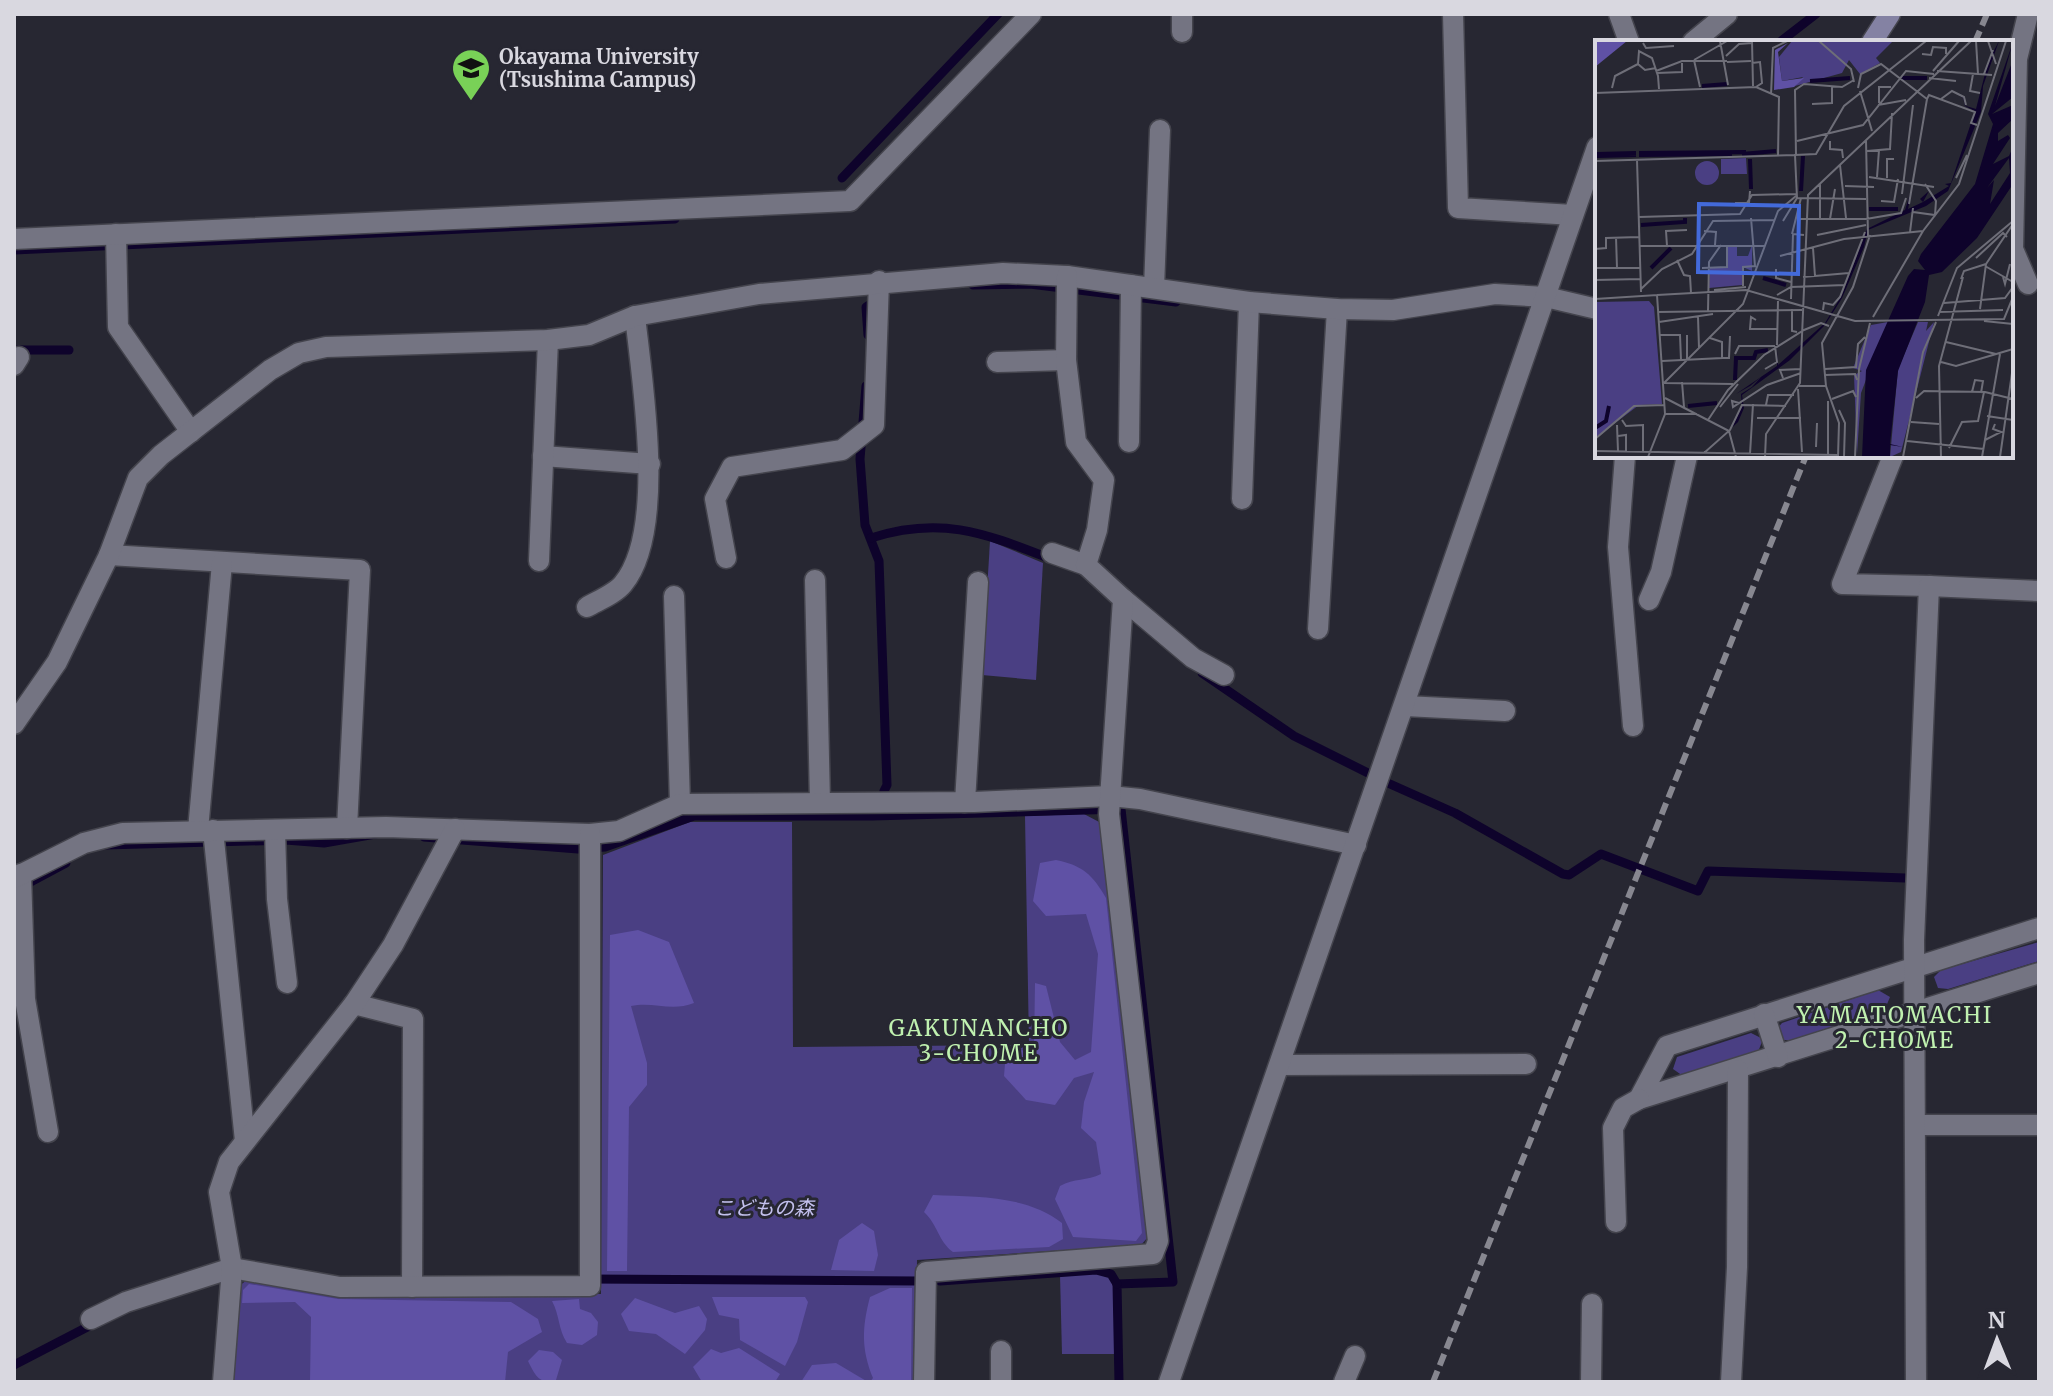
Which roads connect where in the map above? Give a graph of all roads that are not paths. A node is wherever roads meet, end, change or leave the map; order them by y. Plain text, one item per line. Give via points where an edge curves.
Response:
1 (1031, 14) edge
2 (1453, 14) edge
3 (1619, 14) edge
4 (1727, 14) edge
5 (1890, 14) edge
6 (2028, 14) edge
7 (1628, 40) edge
8 (1695, 40) edge
9 (1873, 40) edge
10 (1160, 130) dead end
11 (1595, 153) edge
12 (1573, 215) junction
13 (14, 239) edge
14 (116, 242) junction
15 (1066, 286) junction
16 (2026, 286) edge
17 (1154, 288) junction
18 (879, 292) junction
19 (1131, 294) junction
20 (1546, 297) junction
21 (1249, 302) junction
22 (1337, 309) junction
23 (1595, 309) edge
24 (635, 316) junction
25 (548, 340) junction
26 (1066, 360) junction
27 (997, 362) dead end
28 (191, 432) junction
29 (1129, 442) dead end
30 (543, 456) junction
31 (1625, 458) edge
32 (1687, 458) edge
33 (1892, 458) edge
34 (650, 464) junction
35 (1242, 499) dead end
36 (1052, 553) dead end
37 (109, 555) junction
38 (726, 558) dead end
39 (539, 561) dead end
40 (222, 563) junction
41 (1086, 565) junction
42 (815, 580) dead end
43 (978, 582) dead end
44 (1929, 586) junction
45 (2039, 591) edge
46 (674, 596) dead end
47 (1123, 599) junction
48 (1649, 600) dead end
49 (587, 607) dead end
50 (1318, 629) dead end
51 (1224, 675) dead end
52 (1405, 706) junction
53 (1505, 711) dead end
54 (14, 724) edge
55 (1633, 726) dead end
56 (820, 802) junction
57 (965, 802) junction
58 (680, 804) junction
59 (1110, 805) junction
60 (347, 828) junction
61 (451, 836) junction
62 (210, 837) junction
63 (275, 838) junction
64 (590, 843) junction
65 (1356, 845) junction
66 (20, 881) edge
67 (2039, 928) edge
68 (1915, 966) junction
69 (2039, 973) edge
70 (287, 983) dead end
71 (354, 1004) junction
72 (1916, 1013) junction
73 (1764, 1014) junction
74 (1778, 1057) junction
75 (1526, 1064) dead end
76 (1280, 1065) junction
77 (1738, 1070) junction
78 (1639, 1099) junction
79 (1916, 1125) junction
80 (2039, 1125) edge
81 (48, 1132) dead end
82 (245, 1141) junction
83 (1616, 1222) dead end
84 (232, 1268) junction
85 (412, 1280) junction
86 (1592, 1304) dead end
87 (91, 1319) dead end
88 (1001, 1351) dead end
89 (1355, 1356) dead end
90 (223, 1382) edge
91 (924, 1382) edge
92 (1001, 1382) edge
93 (1169, 1382) edge
94 (1344, 1382) edge
95 (1591, 1382) edge
96 (1731, 1382) edge
97 (1916, 1382) edge

1 - 14 street via 850,201
2 - 12 street via 1458,208
3 - 7 street
4 - 8 street
5 - 9 main road
6 - 16 street via 2017,59 2013,249
10 - 17 street
11 - 12 street
12 - 20 street
13 - 14 street
14 - 28 street via 118,327
15 - 18 street via 1003,273
15 - 19 street
15 - 26 street
17 - 19 street
17 - 21 street
18 - 24 street via 759,294
18 - 38 street via 874,425 842,450 732,467 715,499
19 - 29 street
20 - 22 street via 1495,294 1393,310
20 - 23 street
20 - 52 street
21 - 22 street
21 - 35 street
22 - 50 street
24 - 25 street via 589,335
24 - 34 street
25 - 28 street via 326,347 299,353
25 - 30 street
26 - 27 street
26 - 41 street via 1076,442 1104,480
28 - 37 street via 138,478
30 - 34 street
30 - 39 street
31 - 55 street via 1618,547
32 - 48 street via 1661,572
33 - 44 street via 1842,584
34 - 49 street via 646,518 627,576 623,585
36 - 41 street
37 - 40 street
37 - 54 street via 57,662
40 - 60 street via 360,570
40 - 62 street
41 - 47 street
42 - 56 street
43 - 57 street
44 - 45 street
44 - 68 street
46 - 58 street
47 - 51 street via 1193,658
47 - 59 street
52 - 53 street
52 - 65 street
56 - 57 street
56 - 58 street
57 - 59 street
58 - 64 street
59 - 65 street via 1140,799
59 - 91 street via 1158,1241 1153,1254 926,1272
60 - 61 street
60 - 63 street
61 - 64 street
61 - 71 street via 393,945
62 - 63 street
62 - 66 street via 123,833 84,843
62 - 82 street
63 - 70 street
64 - 85 street via 590,1286
65 - 76 street
66 - 81 street via 25,999
67 - 68 street
68 - 72 street
68 - 73 street
69 - 72 street
71 - 82 street
71 - 85 street via 413,1019
72 - 74 street
72 - 79 street
73 - 74 street
73 - 78 street via 1667,1046
74 - 77 street
75 - 76 street
76 - 93 street
77 - 78 street
77 - 96 street
78 - 83 street via 1623,1108 1613,1128
79 - 80 street
79 - 97 street
82 - 84 street via 232,1154 219,1192
84 - 85 street via 340,1287
84 - 87 street via 126,1302
84 - 90 street
86 - 95 street
88 - 92 street
89 - 94 street

